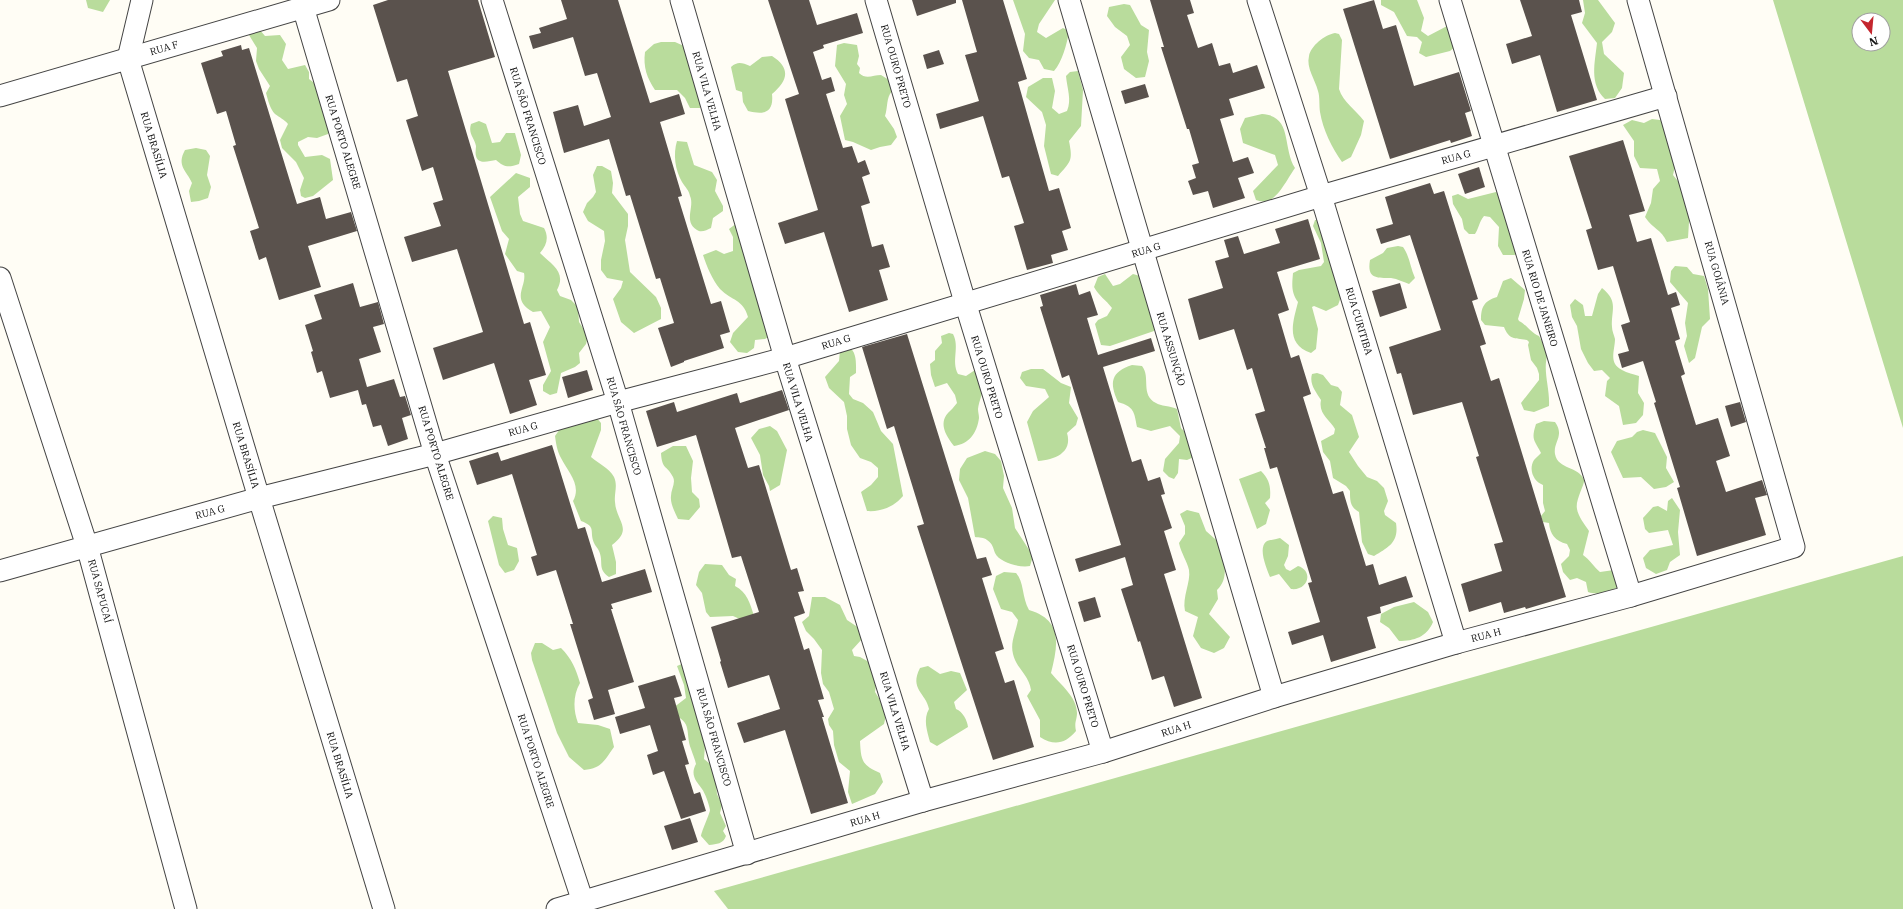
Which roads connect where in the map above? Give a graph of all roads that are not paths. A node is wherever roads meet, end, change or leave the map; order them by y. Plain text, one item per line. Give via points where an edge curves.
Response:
1 (142, 0) edge
2 (329, 0) edge
3 (492, 0) edge
4 (681, 0) edge
5 (876, 0) edge
6 (1069, 0) edge
7 (1258, 0) edge
8 (1450, 0) edge
9 (1638, 0) edge
10 (304, 4) edge
11 (128, 59) junction
12 (0, 96) edge
13 (1666, 96) junction
14 (1493, 146) junction
15 (1321, 196) junction
16 (1142, 251) junction
17 (0, 278) edge
18 (965, 302) junction
19 (785, 358) junction
20 (618, 402) junction
21 (435, 454) junction
22 (259, 498) junction
23 (87, 546) junction
24 (1794, 547) joint
25 (0, 571) edge
26 (1631, 596) junction
27 (1456, 643) junction
28 (1274, 697) junction
29 (1103, 752) junction
30 (923, 801) junction
31 (747, 854) junction
32 (583, 902) junction
33 (186, 909) edge
34 (384, 909) edge
35 (557, 909) edge

1 - 11 street, RUA BRASÍLIA
2 - 10 street, RUA F
3 - 20 street, RUA SÃO FRANCISCO
4 - 19 street, RUA VILA VELHA
5 - 18 street, RUA OURO PRETO
6 - 16 street, RUA ASSUNÇÃO
7 - 15 street, RUA CURITIBA
8 - 14 street, RUA RIO DE JANEIRO
9 - 13 street, RUA GOIÂNIA
10 - 11 street, RUA F
10 - 21 street, RUA PORTO ALEGRE
11 - 12 street, RUA F
11 - 22 street, RUA BRASÍLIA
13 - 14 street, RUA G
13 - 24 street, RUA GOIÂNIA
14 - 15 street, RUA G
14 - 26 street, RUA RIO DE JANEIRO
15 - 16 street, RUA G
15 - 27 street, RUA CURITIBA
16 - 18 street, RUA G
16 - 28 street, RUA ASSUNÇÃO
17 - 23 street, RUA SAPUCAÍ
18 - 19 street, RUA G
18 - 29 street, RUA OURO PRETO
19 - 20 street, RUA G
19 - 30 street, RUA VILA VELHA
20 - 21 street, RUA G
20 - 31 street, RUA SÃO FRANCISCO
21 - 22 street, RUA G
21 - 32 street, RUA PORTO ALEGRE
22 - 23 street, RUA G
22 - 34 street, RUA BRASÍLIA
23 - 25 street, RUA G
23 - 33 street, RUA SAPUCAÍ
24 - 26 street, RUA H
26 - 27 street, RUA H
27 - 28 street, RUA H
28 - 29 street, RUA H
29 - 30 street, RUA H
30 - 31 street, RUA H
31 - 32 street, RUA H
32 - 35 street, RUA H

